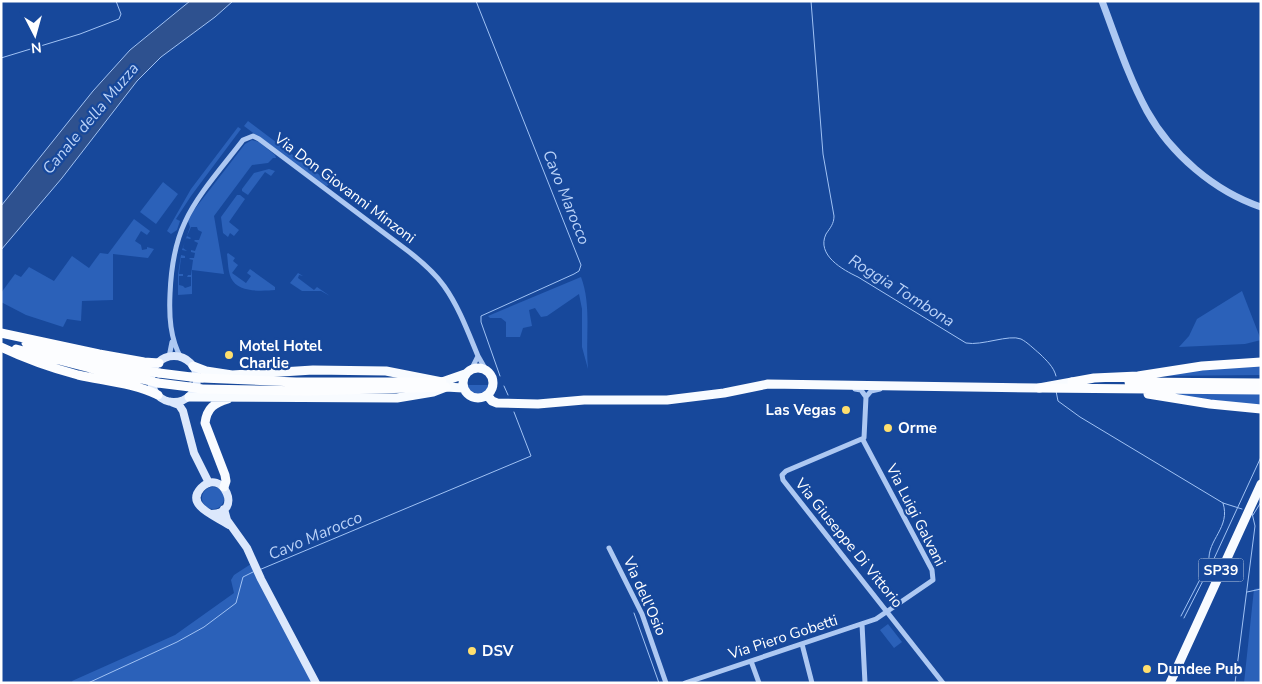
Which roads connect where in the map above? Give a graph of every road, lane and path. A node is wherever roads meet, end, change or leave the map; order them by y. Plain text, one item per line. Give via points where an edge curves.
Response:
1 (1102, 1) edge
2 (1261, 207) edge
3 (1, 334) edge
4 (173, 338) junction
5 (1, 346) edge
6 (478, 356) junction
7 (169, 357) junction
8 (181, 358) junction
9 (1261, 362) edge
10 (159, 363) junction
11 (193, 366) junction
12 (486, 370) junction
13 (469, 371) junction
14 (147, 376) junction
15 (158, 378) junction
16 (1072, 382) junction
17 (444, 384) junction
18 (835, 385) junction
19 (907, 386) junction
20 (1259, 386) edge
21 (463, 388) junction
22 (1039, 388) junction
23 (1058, 388) junction
24 (188, 394) junction
25 (158, 395) junction
26 (487, 395) junction
27 (235, 396) junction
28 (866, 397) junction
29 (171, 402) junction
30 (1261, 409) edge
31 (185, 415) junction
32 (863, 440) junction
33 (209, 483) junction
34 (1261, 484) edge
35 (224, 487) junction
36 (224, 509) junction
37 (211, 514) junction
38 (230, 526) junction
39 (609, 548) dead end
40 (888, 612) junction
41 (862, 624) junction
42 (802, 644) junction
43 (751, 661) junction
44 (316, 683) edge
45 (666, 683) edge
46 (685, 683) edge
47 (759, 683) edge
48 (812, 683) edge
49 (865, 683) edge
50 (943, 683) edge
51 (1170, 683) edge

1 - 2 street via 1134,84 1164,136 1205,177
3 - 10 highway
3 - 14 highway
4 - 6 street, Via Don Giovanni Minzoni via 169,305 171,277 174,252 184,223 193,206 243,140 253,136 430,270 449,293
4 - 7 street, Via Don Giovanni Minzoni
4 - 8 street, Via Don Giovanni Minzoni
5 - 14 highway via 90,368
5 - 25 highway via 33,361 146,389
6 - 12 street, Via Don Giovanni Minzoni
6 - 13 street
7 - 8 main road
7 - 10 main road
8 - 11 main road
9 - 16 highway
10 - 25 main road via 152,378
11 - 17 main road via 232,375 313,370 386,371
11 - 24 main road via 197,384 194,392
12 - 13 main road
12 - 26 main road via 493,383
13 - 17 main road
13 - 21 main road
14 - 15 highway, bridge
15 - 17 highway, bridge
15 - 24 highway
16 - 20 highway
16 - 22 main road
17 - 21 main road
17 - 24 highway, bridge via 307,391 201,389
17 - 27 main road via 433,392 397,398
18 - 19 main road
18 - 26 main road via 768,384 667,400 584,400 538,404 504,404 492,401
18 - 28 street via 861,390
19 - 22 main road
19 - 28 street via 898,390 874,390
20 - 23 highway
21 - 26 main road via 472,397
22 - 23 highway
23 - 30 highway via 1153,394
24 - 27 main road
24 - 29 main road via 178,402
24 - 31 main road
25 - 29 main road
27 - 35 main road via 212,406 205,423 226,475
28 - 32 street via 866,436
29 - 31 main road via 178,405
31 - 33 main road via 194,453
32 - 40 street, Via Luigi Galvani via 934,577
32 - 40 street, Via Giuseppe Di Vittorio via 786,471 782,477
33 - 35 main road
33 - 37 main road via 200,489 197,499 201,509
34 - 51 main road, SP39
35 - 36 main road via 228,500
36 - 37 main road
36 - 38 main road
37 - 38 main road
38 - 44 main road via 247,548
39 - 45 street, Via dell'Osio via 642,614
40 - 41 street, Via Piero Gobetti
40 - 50 street, Via Giuseppe Di Vittorio
41 - 42 street, Via Piero Gobetti
41 - 49 street
42 - 43 street, Via Piero Gobetti
42 - 48 street
43 - 46 street, Via Piero Gobetti
43 - 47 street

